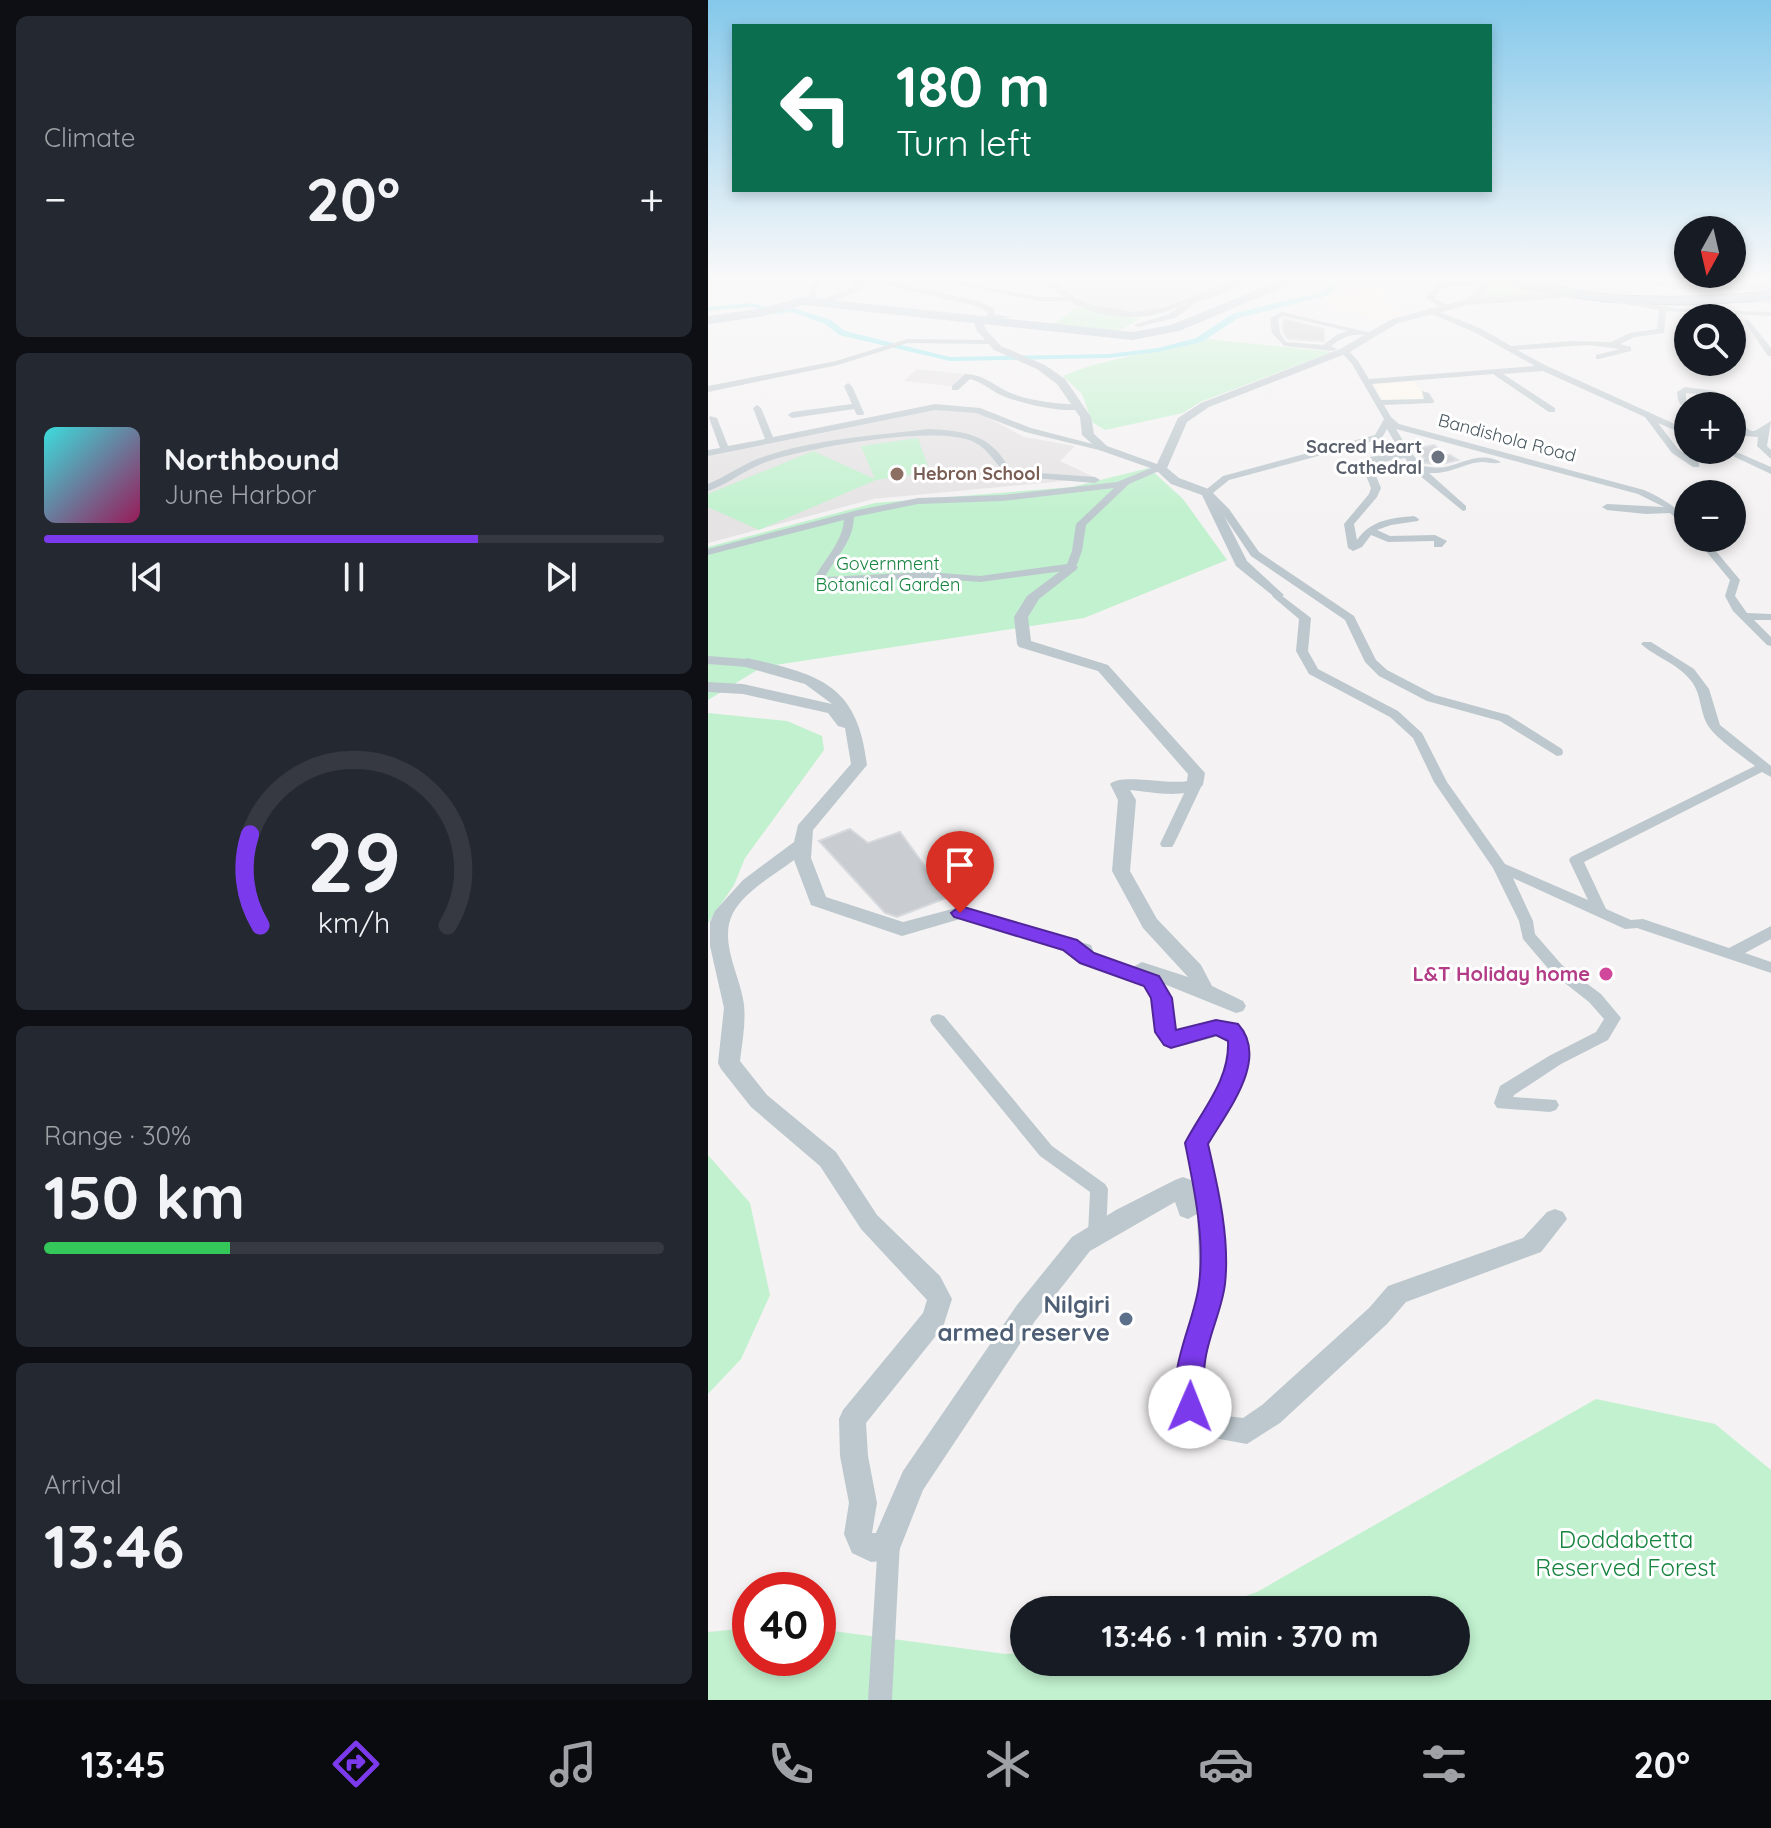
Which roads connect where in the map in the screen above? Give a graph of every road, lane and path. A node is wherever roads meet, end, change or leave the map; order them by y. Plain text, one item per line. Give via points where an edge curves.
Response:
1 (844, 359) edge
2 (1020, 359) edge
3 (1323, 359) edge
4 (1352, 359) edge
5 (1529, 359) edge
6 (1544, 368) junction
7 (1494, 371) junction
8 (1366, 382) junction
9 (848, 386) dead end
10 (955, 388) dead end
11 (708, 389) edge
12 (1681, 392) edge
13 (1703, 392) edge
14 (1425, 393) dead end
15 (1379, 403) junction
16 (855, 406) junction
17 (757, 408) dead end
18 (1079, 408) junction
19 (1552, 410) dead end
20 (1646, 413) junction
21 (792, 415) dead end
22 (713, 418) dead end
23 (1388, 419) junction
24 (865, 420) junction
25 (1771, 424) edge
26 (1674, 426) edge
27 (1746, 432) edge
28 (1763, 434) junction
29 (770, 440) junction
30 (1103, 448) junction
31 (1346, 448) junction
32 (725, 449) junction
33 (708, 453) edge
34 (1406, 454) junction
35 (1771, 456) edge
36 (1746, 460) joint
37 (1696, 465) dead end
38 (1158, 468) junction
39 (1549, 468) junction
40 (1417, 469) junction
41 (1771, 471) edge
42 (1771, 478) edge
43 (1128, 482) junction
44 (708, 488) edge
45 (1207, 493) junction
46 (1607, 507) dead end
47 (1463, 508) dead end
48 (1673, 510) joint
49 (849, 516) junction
50 (1414, 519) dead end
51 (1370, 530) junction
52 (1438, 545) dead end
53 (708, 552) edge
54 (1712, 552) edge
55 (1071, 567) junction
56 (1277, 595) joint
57 (1744, 616) junction
58 (1771, 617) edge
59 (1771, 643) edge
60 (1647, 644) dead end
61 (708, 660) edge
62 (747, 663) joint
63 (708, 687) edge
64 (856, 738) junction
65 (1557, 752) dead end
66 (1767, 770) edge
67 (1195, 785) junction
68 (1167, 844) dead end
69 (800, 846) junction
70 (1500, 867) junction
71 (1601, 913) junction
72 (1771, 931) edge
73 (1072, 946) junction
74 (1730, 954) junction
75 (1771, 968) edge
76 (1205, 991) junction
77 (1236, 1006) dead end
78 (938, 1020) dead end
79 (1550, 1105) dead end
80 (1188, 1209) dead end
81 (1555, 1219) dead end
82 (1097, 1234) junction
83 (889, 1541) junction
84 (880, 1700) edge

1 - 11 street
2 - 18 street via 1052,373
3 - 38 street via 1205,405 1182,420
4 - 8 street
5 - 6 street
6 - 7 street
6 - 20 street
7 - 8 street
7 - 19 street
8 - 15 street
9 - 16 street
10 - 18 street via 968,376 986,378 1004,394 1025,401
12 - 13 street
14 - 15 street via 1430,401
15 - 23 street
16 - 21 street
16 - 24 street
17 - 29 street
18 - 30 street via 1089,418 1088,435
20 - 26 street
20 - 37 street via 1675,451
22 - 32 street
23 - 31 street via 1378,437
23 - 34 street
23 - 39 street, Bandishola Road via 1396,426
24 - 29 street
24 - 30 street via 955,407
25 - 28 street
27 - 28 street
28 - 35 street via 1762,446
29 - 32 street
30 - 38 street
31 - 34 street via 1365,455
31 - 45 street via 1226,478
32 - 33 street
34 - 40 street
34 - 51 street via 1366,463 1376,488 1349,524 1353,548
36 - 41 street
36 - 42 street
38 - 43 street
38 - 45 street
39 - 40 street via 1535,474 1482,457 1449,470
39 - 48 street, Bandishola Road via 1641,492
40 - 47 street
43 - 44 street via 1012,474 979,442 949,432 928,432 777,457
43 - 49 street via 1039,495 918,501
43 - 55 street via 1081,524
45 - 56 street via 1241,563
45 - 65 street via 1255,554 1350,618 1371,662 1383,673 1431,698 1504,718
46 - 48 street
49 - 53 street
49 - 55 street via 847,540 818,581 928,575 980,579
50 - 51 street
51 - 52 street via 1388,539 1435,538 1442,541
54 - 57 street via 1735,580 1730,596
55 - 67 street via 1034,596 1021,617 1024,644 1103,668 1197,773
56 - 70 street via 1305,618 1302,651 1313,671 1394,714 1418,736 1441,782
57 - 58 street
57 - 59 street
60 - 66 street via 1690,672 1702,686 1715,727
61 - 62 street
62 - 64 street via 822,685 841,702
63 - 64 street via 743,689 833,709
64 - 69 street via 859,765 804,829
66 - 71 street via 1576,860
67 - 68 street
67 - 76 street via 1173,789 1118,784 1127,800 1121,871 1150,923 1194,970
69 - 73 street via 818,901 902,929 960,913
69 - 83 street via 723,912 719,947 734,1011 729,1063 759,1101 828,1159 869,1222 940,1299 934,1319 852,1419 863,1503 858,1534 871,1548
70 - 71 street
70 - 79 street via 1528,935 1557,969 1613,1018 1602,1036 1506,1091 1503,1103
71 - 74 street
72 - 74 street
73 - 76 street
73 - 81 street via 1087,958 1152,981 1162,998 1171,1040 1216,1028 1230,1030 1239,1039 1240,1058 1227,1092 1196,1143 1207,1190 1212,1285 1191,1362 1190,1407 1213,1427 1247,1431 1397,1294 1532,1245
74 - 75 street
76 - 77 street
78 - 82 street via 1046,1151 1099,1189
80 - 82 street via 1183,1187
82 - 83 street via 1081,1244 1001,1349 913,1481
83 - 84 street

